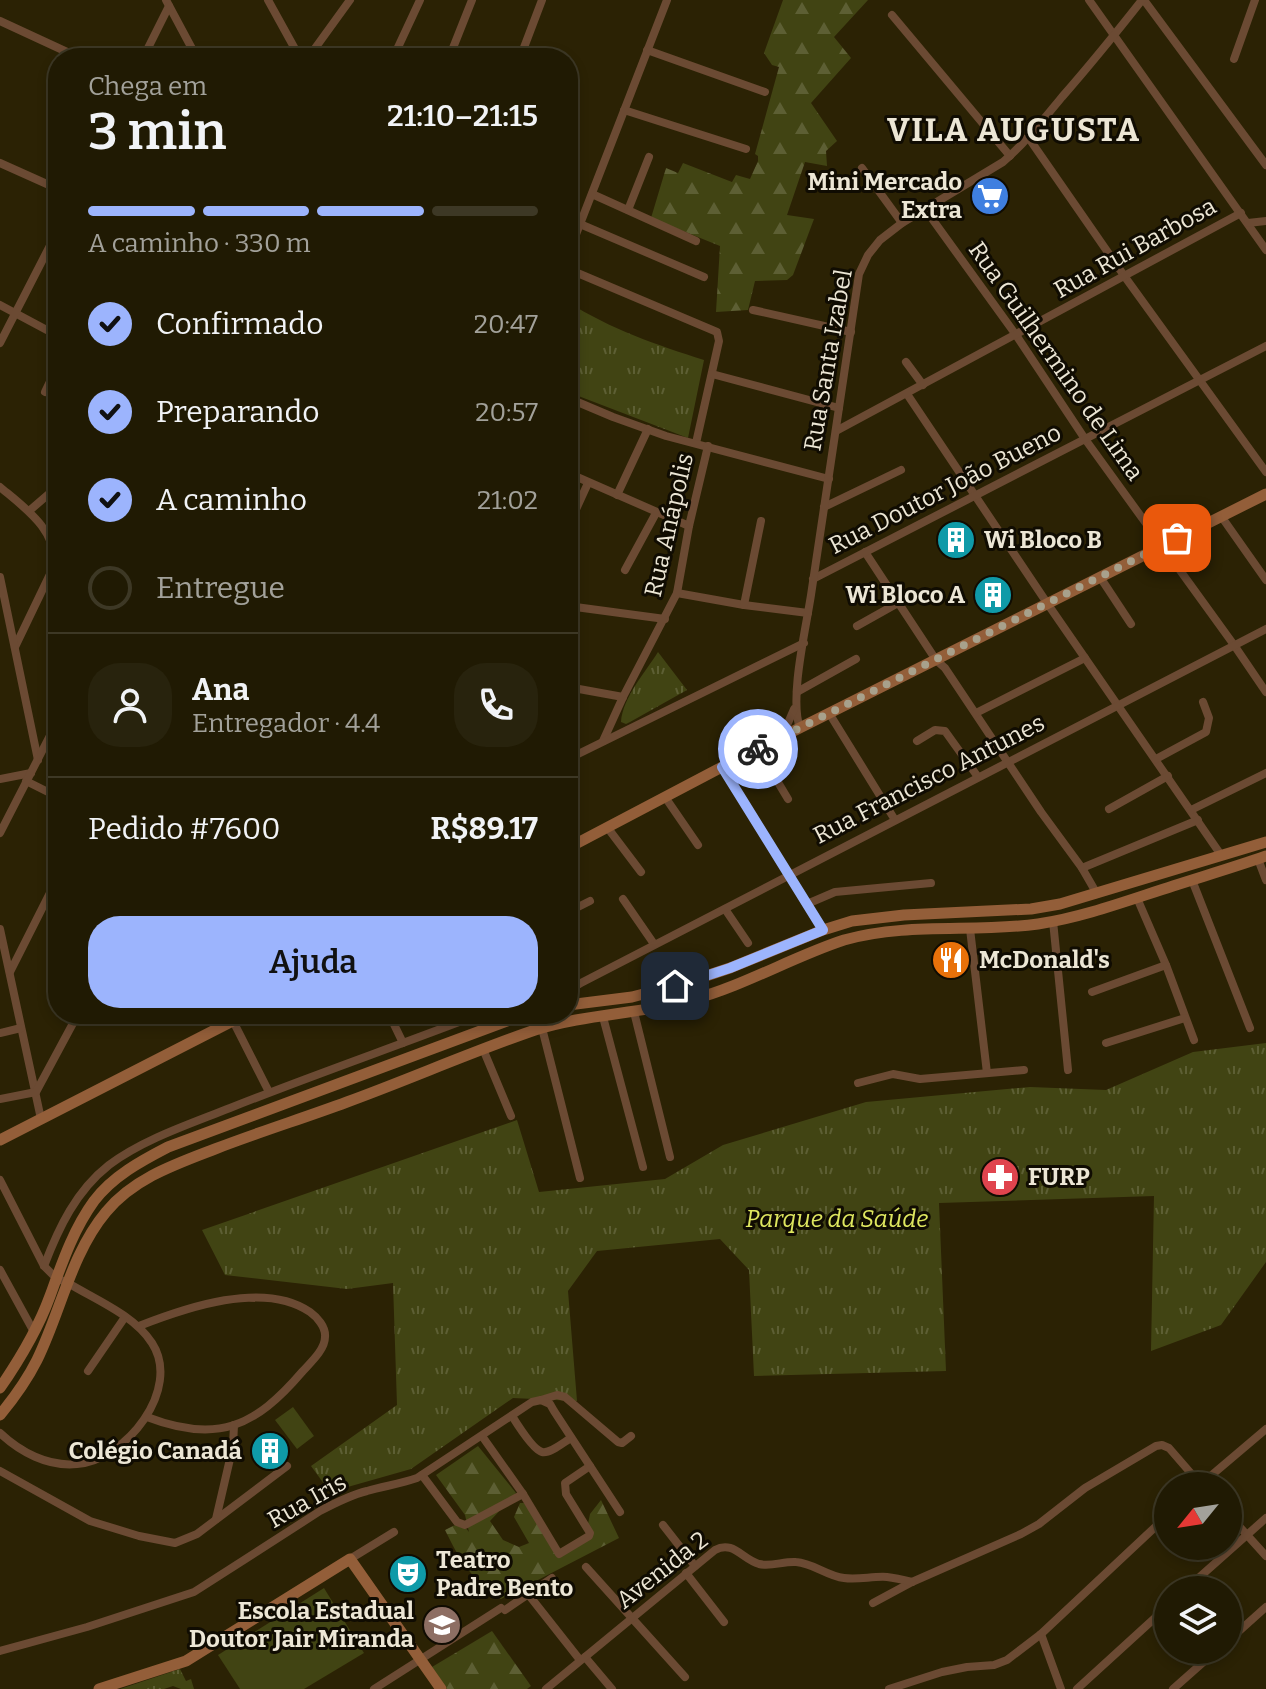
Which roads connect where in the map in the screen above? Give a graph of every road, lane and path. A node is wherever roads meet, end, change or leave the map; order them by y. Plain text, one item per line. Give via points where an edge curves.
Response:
1 (268, 0) edge
2 (350, 0) edge
3 (420, 0) edge
4 (472, 0) edge
5 (542, 0) edge
6 (667, 0) edge
7 (1089, 0) edge
8 (1143, 0) edge
9 (1255, 0) edge
10 (167, 3) edge
11 (892, 15) dead end
12 (0, 21) edge
13 (1114, 36) junction
14 (58, 48) edge
15 (147, 48) edge
16 (192, 48) edge
17 (294, 48) edge
18 (315, 48) edge
19 (398, 48) edge
20 (453, 48) edge
21 (524, 48) edge
22 (647, 50) junction
23 (1234, 59) dead end
24 (765, 92) dead end
25 (624, 110) junction
26 (1028, 137) junction
27 (746, 149) dead end
28 (1010, 156) junction
29 (649, 157) dead end
30 (0, 163) edge
31 (1266, 165) edge
32 (862, 168) dead end
33 (48, 185) edge
34 (592, 194) junction
35 (925, 209) junction
36 (628, 210) junction
37 (1241, 213) junction
38 (1266, 221) edge
39 (902, 223) junction
40 (1248, 223) junction
41 (580, 224) junction
42 (578, 229) edge
43 (696, 241) dead end
44 (48, 249) edge
45 (1266, 250) edge
46 (578, 273) edge
47 (704, 277) dead end
48 (1125, 277) junction
49 (0, 305) edge
50 (753, 310) dead end
51 (15, 313) junction
52 (48, 331) edge
53 (851, 332) junction
54 (1016, 335) junction
55 (0, 343) edge
56 (1266, 346) edge
57 (906, 362) dead end
58 (712, 374) junction
59 (1200, 379) junction
60 (923, 385) junction
61 (48, 386) edge
62 (45, 392) dead end
63 (907, 394) junction
64 (578, 402) edge
65 (839, 408) junction
66 (648, 429) junction
67 (836, 431) junction
68 (1085, 439) junction
69 (696, 443) junction
70 (708, 446) junction
71 (901, 470) dead end
72 (1266, 472) edge
73 (578, 478) edge
74 (829, 479) junction
75 (588, 483) junction
76 (0, 487) edge
77 (1266, 494) edge
78 (48, 495) edge
79 (617, 495) junction
80 (976, 496) junction
81 (578, 505) edge
82 (824, 507) junction
83 (29, 511) junction
84 (656, 513) junction
85 (1221, 516) junction
86 (761, 521) dead end
87 (689, 526) junction
88 (48, 536) edge
89 (1162, 546) junction
90 (865, 552) junction
91 (625, 570) dead end
92 (0, 577) edge
93 (1100, 577) junction
94 (48, 578) edge
95 (813, 579) junction
96 (1266, 580) edge
97 (677, 593) junction
98 (898, 603) junction
99 (1047, 603) junction
100 (744, 605) junction
101 (578, 607) edge
102 (808, 613) junction
103 (665, 619) junction
104 (1131, 624) dead end
105 (857, 626) dead end
106 (1266, 629) edge
107 (804, 643) junction
108 (1234, 645) junction
109 (15, 647) junction
110 (1085, 658) junction
111 (856, 659) dead end
112 (936, 660) junction
113 (578, 689) edge
114 (797, 692) junction
115 (1266, 692) edge
116 (623, 697) junction
117 (1203, 702) dead end
118 (796, 705) junction
119 (1118, 705) junction
120 (829, 713) junction
121 (976, 713) junction
122 (800, 728) junction
123 (782, 737) junction
124 (48, 740) edge
125 (603, 741) junction
126 (917, 741) dead end
127 (758, 749) junction
128 (578, 754) edge
129 (1156, 759) junction
130 (38, 760) junction
131 (1008, 761) junction
132 (722, 767) junction
133 (1266, 773) edge
134 (1168, 776) junction
135 (28, 777) junction
136 (978, 777) junction
137 (0, 779) edge
138 (48, 790) edge
139 (665, 797) junction
140 (788, 799) dead end
141 (1109, 809) dead end
142 (1191, 810) junction
143 (895, 820) junction
144 (1198, 820) junction
145 (607, 827) junction
146 (0, 833) edge
147 (1266, 842) edge
148 (578, 843) edge
149 (698, 845) dead end
150 (1221, 855) junction
151 (1262, 858) edge
152 (1082, 868) junction
153 (641, 872) dead end
154 (788, 875) junction
155 (1192, 880) junction
156 (1266, 880) edge
157 (931, 883) dead end
158 (1097, 894) junction
159 (48, 897) edge
160 (1137, 898) junction
161 (623, 899) dead end
162 (590, 901) dead end
163 (807, 904) junction
164 (578, 907) edge
165 (725, 909) junction
166 (1053, 921) junction
167 (970, 929) junction
168 (823, 930) junction
169 (1, 936) edge
170 (748, 943) dead end
171 (654, 944) junction
172 (1166, 965) junction
173 (9, 973) junction
174 (579, 984) edge
175 (1092, 992) dead end
176 (578, 1004) edge
177 (634, 1012) junction
178 (603, 1017) junction
179 (1185, 1018) junction
180 (578, 1022) edge
181 (73, 1024) edge
182 (227, 1024) edge
183 (235, 1024) edge
184 (394, 1024) edge
185 (446, 1024) edge
186 (499, 1024) edge
187 (564, 1024) edge
188 (21, 1028) junction
189 (542, 1028) junction
190 (1250, 1028) dead end
191 (0, 1033) edge
192 (1194, 1040) dead end
193 (403, 1043) junction
194 (1106, 1043) dead end
195 (483, 1049) junction
196 (407, 1058) junction
197 (1024, 1070) dead end
198 (1068, 1070) dead end
199 (987, 1073) junction
200 (414, 1076) junction
201 (858, 1083) dead end
202 (36, 1092) junction
203 (269, 1092) junction
204 (0, 1099) edge
205 (511, 1116) dead end
206 (41, 1119) junction
207 (0, 1140) edge
208 (670, 1157) dead end
209 (643, 1167) dead end
210 (580, 1178) dead end
211 (0, 1180) edge
212 (51, 1247) junction
213 (37, 1252) junction
214 (44, 1266) junction
215 (0, 1270) edge
216 (56, 1278) junction
217 (68, 1283) junction
218 (125, 1317) junction
219 (139, 1326) junction
220 (34, 1332) junction
221 (88, 1371) dead end
222 (0, 1388) edge
223 (541, 1400) junction
224 (0, 1415) edge
225 (512, 1416) junction
226 (147, 1417) junction
227 (234, 1425) junction
228 (1266, 1429) edge
229 (0, 1433) edge
230 (482, 1436) junction
231 (631, 1436) dead end
232 (571, 1438) junction
233 (287, 1466) dead end
234 (590, 1466) junction
235 (0, 1471) edge
236 (1190, 1472) edge
237 (1216, 1472) edge
238 (422, 1475) junction
239 (523, 1494) junction
240 (620, 1512) dead end
241 (1266, 1518) edge
242 (216, 1519) junction
243 (663, 1525) dead end
244 (1154, 1528) edge
245 (1242, 1530) edge
246 (394, 1532) dead end
247 (1246, 1534) junction
248 (1266, 1556) edge
249 (350, 1559) junction
250 (695, 1566) junction
251 (586, 1567) dead end
252 (686, 1573) junction
253 (1200, 1576) edge
254 (552, 1578) dead end
255 (912, 1582) junction
256 (528, 1594) junction
257 (873, 1603) dead end
258 (1266, 1607) edge
259 (632, 1618) junction
260 (1154, 1619) edge
261 (724, 1622) dead end
262 (1242, 1628) edge
263 (1041, 1634) junction
264 (0, 1651) edge
265 (420, 1658) junction
266 (583, 1658) junction
267 (1201, 1664) edge
268 (685, 1677) dead end
269 (99, 1689) edge
270 (374, 1689) edge
271 (441, 1689) edge
272 (546, 1689) edge
273 (612, 1689) edge
274 (889, 1689) edge
275 (1061, 1689) edge
276 (1077, 1689) edge
277 (1173, 1689) edge

1 - 17 street
2 - 18 street
3 - 19 street
4 - 20 street
5 - 21 street
6 - 22 street
7 - 13 street
8 - 13 street, Rua Santa Izabel
8 - 31 street
9 - 23 street
10 - 15 street
10 - 16 street
11 - 28 street
12 - 14 street
13 - 26 street, Rua Santa Izabel
13 - 37 street
22 - 24 street
22 - 25 street
25 - 27 street
25 - 34 street
26 - 28 street, Rua Santa Izabel
26 - 48 street
28 - 35 street, Rua Santa Izabel
29 - 36 street
30 - 33 street
32 - 39 street
34 - 36 street
34 - 41 street
35 - 39 street, Rua Santa Izabel
35 - 54 street, Rua Guilhermino de Lima
36 - 43 street
37 - 40 street
37 - 48 street, Rua Rui Barbosa
38 - 40 street
39 - 53 street, Rua Santa Izabel via 880,240 859,274
40 - 45 street
41 - 42 street
41 - 47 street
44 - 51 street
46 - 58 street via 714,330 719,341
48 - 54 street, Rua Rui Barbosa
48 - 59 street
49 - 51 street
50 - 53 street
51 - 52 street
51 - 55 street
53 - 65 street, Rua Santa Izabel
54 - 60 street, Rua Rui Barbosa
54 - 68 street, Rua Guilhermino de Lima
56 - 59 street, Rua Doutor João Bueno
57 - 60 street
58 - 65 street
58 - 69 street
59 - 68 street, Rua Doutor João Bueno
59 - 72 street
60 - 63 street, Rua Rui Barbosa
61 - 62 street
63 - 67 street, Rua Rui Barbosa
63 - 80 street
64 - 66 street
65 - 67 street, Rua Santa Izabel
66 - 69 street
66 - 79 street
67 - 74 street, Rua Santa Izabel
68 - 80 street, Rua Doutor João Bueno
68 - 89 street, Rua Guilhermino de Lima
69 - 70 street
70 - 74 street
70 - 87 street, Rua Anápolis
71 - 82 street
73 - 75 street
74 - 82 street, Rua Santa Izabel
75 - 79 street
75 - 81 street
76 - 83 street
77 - 85 main road
78 - 83 street
79 - 84 street
80 - 90 street, Rua Doutor João Bueno
80 - 99 street
82 - 95 street, Rua Santa Izabel
83 - 88 street
84 - 87 street
84 - 91 street
85 - 89 main road
85 - 96 street
86 - 100 street
87 - 97 street, Rua Anápolis
89 - 93 main road
89 - 108 street, Rua Guilhermino de Lima
90 - 95 street, Rua Doutor João Bueno
90 - 98 street
92 - 109 street
93 - 99 main road
93 - 104 street
94 - 109 street
95 - 102 street, Rua Santa Izabel
97 - 100 street
97 - 103 street, Rua Anápolis
98 - 105 street
98 - 112 street
99 - 110 street
99 - 112 main road
100 - 102 street
101 - 103 street
102 - 107 street, Rua Santa Izabel
103 - 116 street, Rua Anápolis
106 - 108 street, Rua Francisco Antunes
107 - 114 street, Rua Santa Izabel
107 - 125 street
108 - 115 street, Rua Guilhermino de Lima
108 - 119 street, Rua Francisco Antunes
109 - 130 street
110 - 119 street
110 - 121 street
111 - 114 street
112 - 120 main road
112 - 121 street
113 - 116 street
114 - 118 street, Rua Santa Izabel
116 - 125 street, Rua Anápolis
117 - 129 street via 1209,718 1206,732
118 - 122 street, Rua Santa Izabel
118 - 123 street, Rua Santa Izabel
119 - 129 street
119 - 131 street, Rua Francisco Antunes
120 - 122 main road
120 - 143 street
121 - 131 street
122 - 123 main road
123 - 127 main road
124 - 130 street
125 - 128 street
126 - 136 street via 935,730 945,731
127 - 132 main road
127 - 140 street
129 - 134 street
130 - 135 street
131 - 136 street, Rua Francisco Antunes
131 - 152 street
132 - 139 main road
132 - 154 street
133 - 142 street
134 - 141 street
134 - 142 street
135 - 137 street
135 - 138 street
135 - 146 street
136 - 143 street, Rua Francisco Antunes
139 - 145 main road
139 - 149 street
142 - 144 street
143 - 154 street, Rua Francisco Antunes
144 - 150 street
144 - 152 street
145 - 148 main road
145 - 153 street
147 - 150 main road
150 - 158 main road
151 - 155 main road
151 - 156 street
152 - 158 street
154 - 163 street
154 - 165 street, Rua Francisco Antunes
155 - 160 main road
155 - 190 street
157 - 163 street via 835,892
158 - 168 main road via 1031,909 890,916
159 - 173 street
160 - 166 main road
160 - 172 street
161 - 171 street
162 - 164 street
163 - 168 street
165 - 170 street
165 - 171 street, Rua Francisco Antunes
166 - 167 main road
166 - 198 street
167 - 177 main road via 860,936 710,995
167 - 199 street
168 - 176 main road via 665,989
169 - 173 street
171 - 174 street, Rua Francisco Antunes
172 - 175 street
172 - 179 street
173 - 188 street
177 - 178 main road
177 - 208 street
178 - 180 main road
178 - 209 street
179 - 192 street
179 - 194 street
181 - 202 street
182 - 206 main road
183 - 203 street
184 - 193 street
185 - 193 street
186 - 196 main road
187 - 189 main road
188 - 191 street
188 - 202 street
189 - 195 main road
189 - 210 street
193 - 203 street
195 - 200 main road
195 - 205 street
196 - 200 main road
196 - 216 main road via 142,1161 94,1201
197 - 199 street
199 - 201 street via 920,1079 893,1074
200 - 217 main road via 145,1178 107,1210 84,1243
202 - 204 street
202 - 206 street
203 - 212 street via 159,1138 108,1166 72,1207
206 - 207 main road
211 - 213 street
212 - 213 street
212 - 214 street
213 - 214 street
214 - 216 street
215 - 220 street
216 - 217 street
216 - 220 main road
217 - 218 street
217 - 224 main road via 38,1358
218 - 219 street
218 - 221 street
219 - 226 street via 161,1362 162,1376
219 - 227 street via 187,1309 240,1299 287,1302 316,1317 326,1334 320,1350 280,1396
220 - 222 main road
223 - 225 street, Rua Iris
223 - 231 street via 565,1397 618,1442
223 - 232 street via 550,1404
225 - 230 street, Rua Iris
225 - 232 street via 540,1452
226 - 227 street via 196,1430
226 - 229 street via 105,1456 80,1464 29,1455
227 - 242 street
228 - 237 street
230 - 238 street, Rua Iris
230 - 239 street
232 - 234 street
233 - 242 street
234 - 239 street via 565,1483 566,1494 590,1533 561,1554
234 - 240 street
235 - 242 street via 90,1521 159,1541 185,1540
236 - 255 street via 1169,1448 1156,1446 1085,1488 1039,1524
238 - 239 street via 461,1525
238 - 264 street, Rua Iris via 339,1501 194,1592
241 - 247 street
243 - 250 street
244 - 263 street
245 - 247 street
246 - 249 street
247 - 248 street
247 - 253 street
249 - 265 main road
249 - 269 main road via 186,1661
250 - 252 street, Avenida 2
250 - 255 street, Avenida 2 via 729,1546 758,1564 801,1562 840,1577
251 - 259 street
252 - 259 street, Avenida 2
252 - 261 street
254 - 256 street
255 - 257 street
256 - 265 street
256 - 266 street
258 - 262 street
259 - 266 street, Avenida 2
259 - 268 street
260 - 276 street
263 - 274 street via 994,1665 942,1672
263 - 275 street
265 - 270 street
265 - 271 main road
266 - 272 street, Avenida 2
266 - 273 street
267 - 277 street

